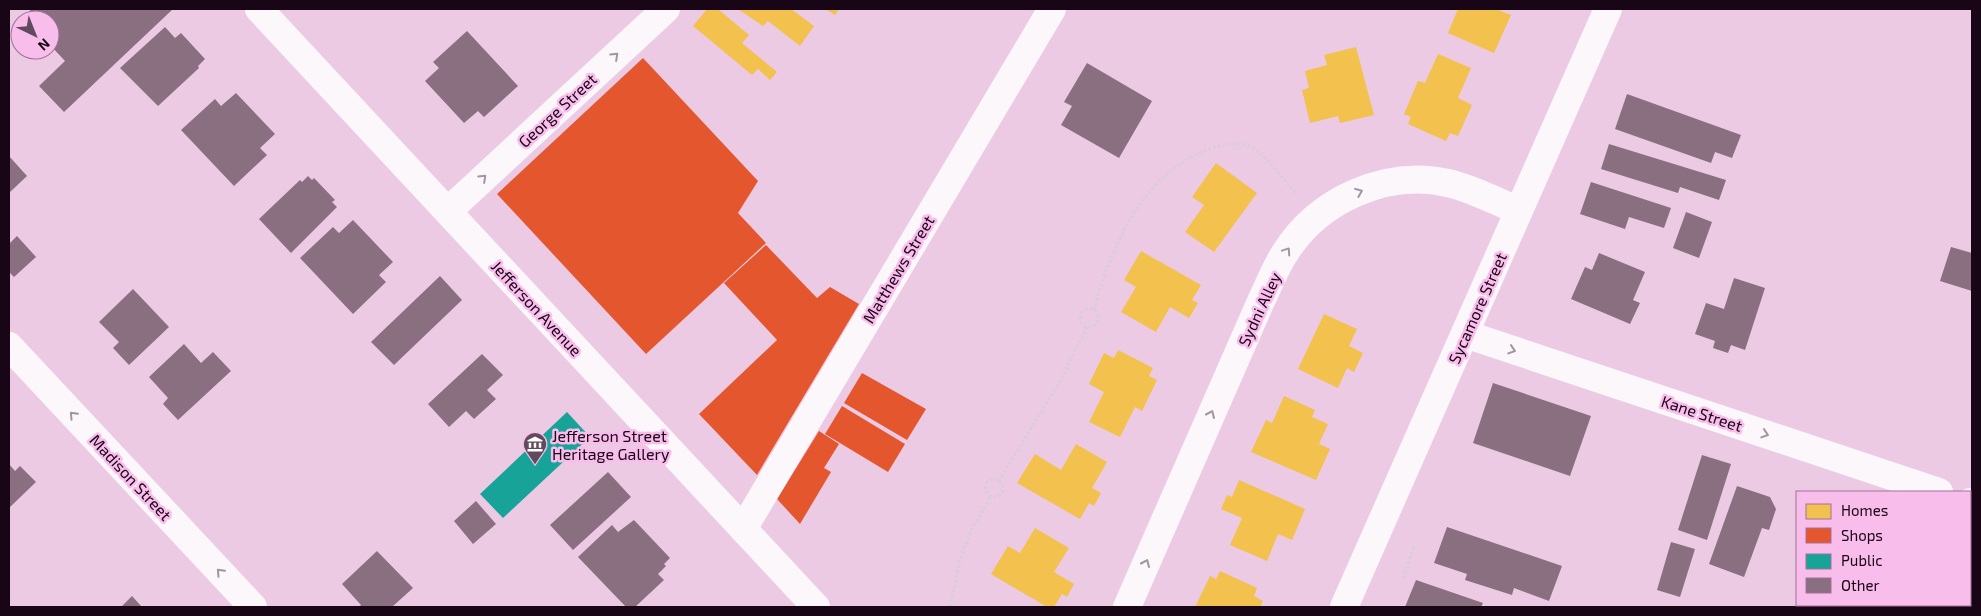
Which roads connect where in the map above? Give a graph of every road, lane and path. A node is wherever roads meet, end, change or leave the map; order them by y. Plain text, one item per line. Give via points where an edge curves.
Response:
1 (259, 9) edge
2 (666, 9) edge
3 (1052, 9) edge
4 (1608, 9) edge
5 (1296, 193) dead end
6 (448, 211) junction
7 (1519, 211) junction
8 (1094, 310) junction
9 (1087, 326) junction
10 (1465, 334) junction
11 (9, 346) edge
12 (999, 481) junction
13 (1937, 491) edge
14 (990, 496) junction
15 (743, 529) junction
16 (1415, 545) dead end
17 (1403, 578) dead end
18 (253, 607) edge
19 (816, 607) edge
20 (950, 607) edge
21 (1127, 607) edge
22 (1344, 607) edge

1 - 6 street, Jefferson Avenue
6 -> 2 street, George Street
3 - 15 street, Matthews Street
4 - 7 street, Sycamore Street
5 - 8 path via 1250,146 1228,144 1184,160 1156,184 1132,214
6 - 15 street, Jefferson Avenue
7 - 10 street, Sycamore Street
21 -> 7 street, Sydni Alley via 1261,301 1284,254 1298,235 1317,216 1356,192 1377,185 1415,180 1465,188
8 - 9 path via 1098,315 1097,321 1093,326
8 - 9 path via 1081,312 1081,323
9 - 12 path via 1065,373
10 -> 13 street, Kane Street
10 - 22 street, Sycamore Street
18 -> 11 street, Madison Street
12 - 14 path via 1003,487 1001,495
12 - 14 path via 991,480 986,486
14 - 20 path via 961,556
15 - 19 street, Jefferson Avenue
16 - 17 path

